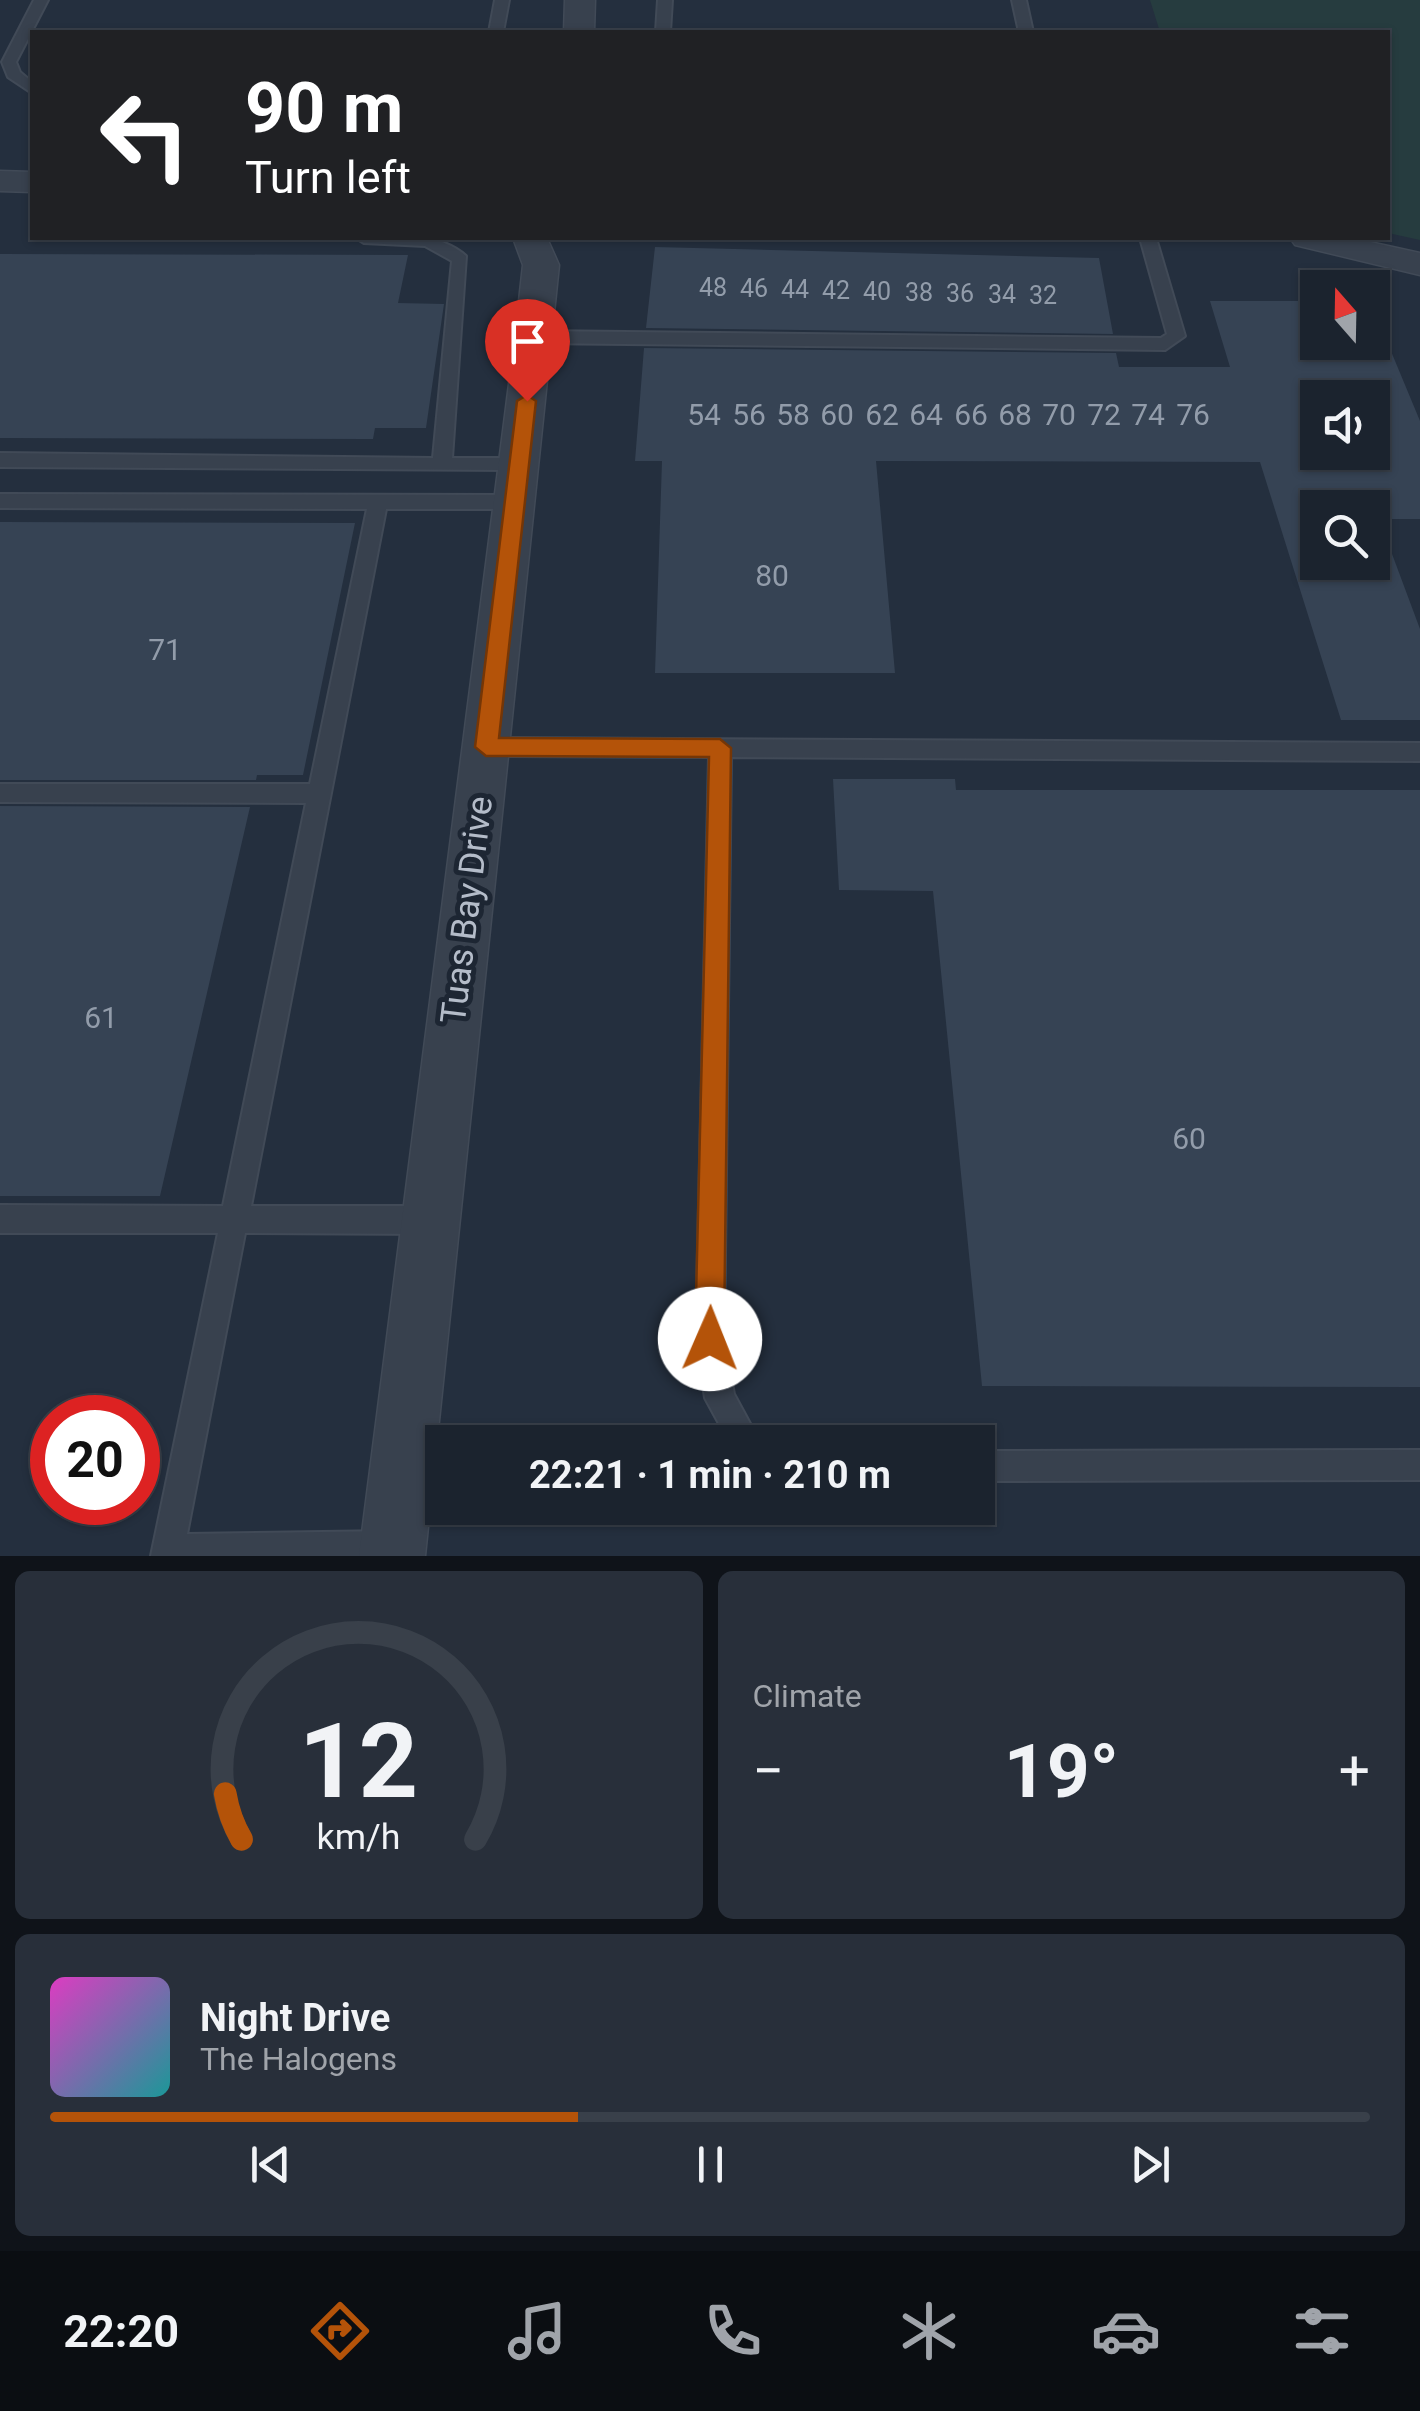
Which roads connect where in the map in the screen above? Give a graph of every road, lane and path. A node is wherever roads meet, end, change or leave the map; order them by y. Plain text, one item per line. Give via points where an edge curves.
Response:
1 (41, 0) edge
2 (502, 0) edge
3 (580, 0) edge
4 (665, 0) edge
5 (1019, 0) edge
6 (496, 30) edge
7 (579, 30) edge
8 (663, 30) edge
9 (1026, 30) edge
10 (30, 88) edge
11 (0, 181) edge
12 (30, 182) edge
13 (409, 240) edge
14 (562, 240) edge
15 (1149, 240) edge
16 (1316, 240) edge
17 (535, 251) edge
18 (1420, 264) edge
19 (534, 337) junction
20 (0, 460) edge
21 (442, 465) junction
22 (517, 484) junction
23 (0, 501) edge
24 (378, 502) junction
25 (486, 747) junction
26 (720, 748) junction
27 (1420, 752) edge
28 (0, 793) edge
29 (320, 794) junction
30 (0, 1218) edge
31 (234, 1218) junction
32 (432, 1220) junction
33 (735, 1425) edge
34 (1420, 1464) edge
35 (995, 1466) edge
36 (392, 1551) edge
37 (168, 1553) edge

1 - 10 lane via 9,62 12,74
2 - 6 lane
3 - 7 street
4 - 8 lane
5 - 9 lane
11 - 12 street
13 - 21 lane via 448,246 460,260
14 - 17 street, Tuas Bay Drive
15 - 19 lane via 1176,336 1165,344
16 - 18 street
17 - 19 street, Tuas Bay Drive
19 - 22 street, Tuas Bay Drive
20 - 21 lane
21 - 22 lane
22 - 24 lane
22 - 25 street, Tuas Bay Drive
23 - 24 lane
24 - 29 lane
25 - 26 lane
25 - 32 street, Tuas Bay Drive
26 - 27 lane
26 - 33 lane via 710,1339 720,1398
28 - 29 lane
29 - 31 lane
30 - 31 lane
31 - 32 lane
31 - 37 lane
32 - 36 street, Tuas Bay Drive
34 - 35 lane
36 - 37 lane

